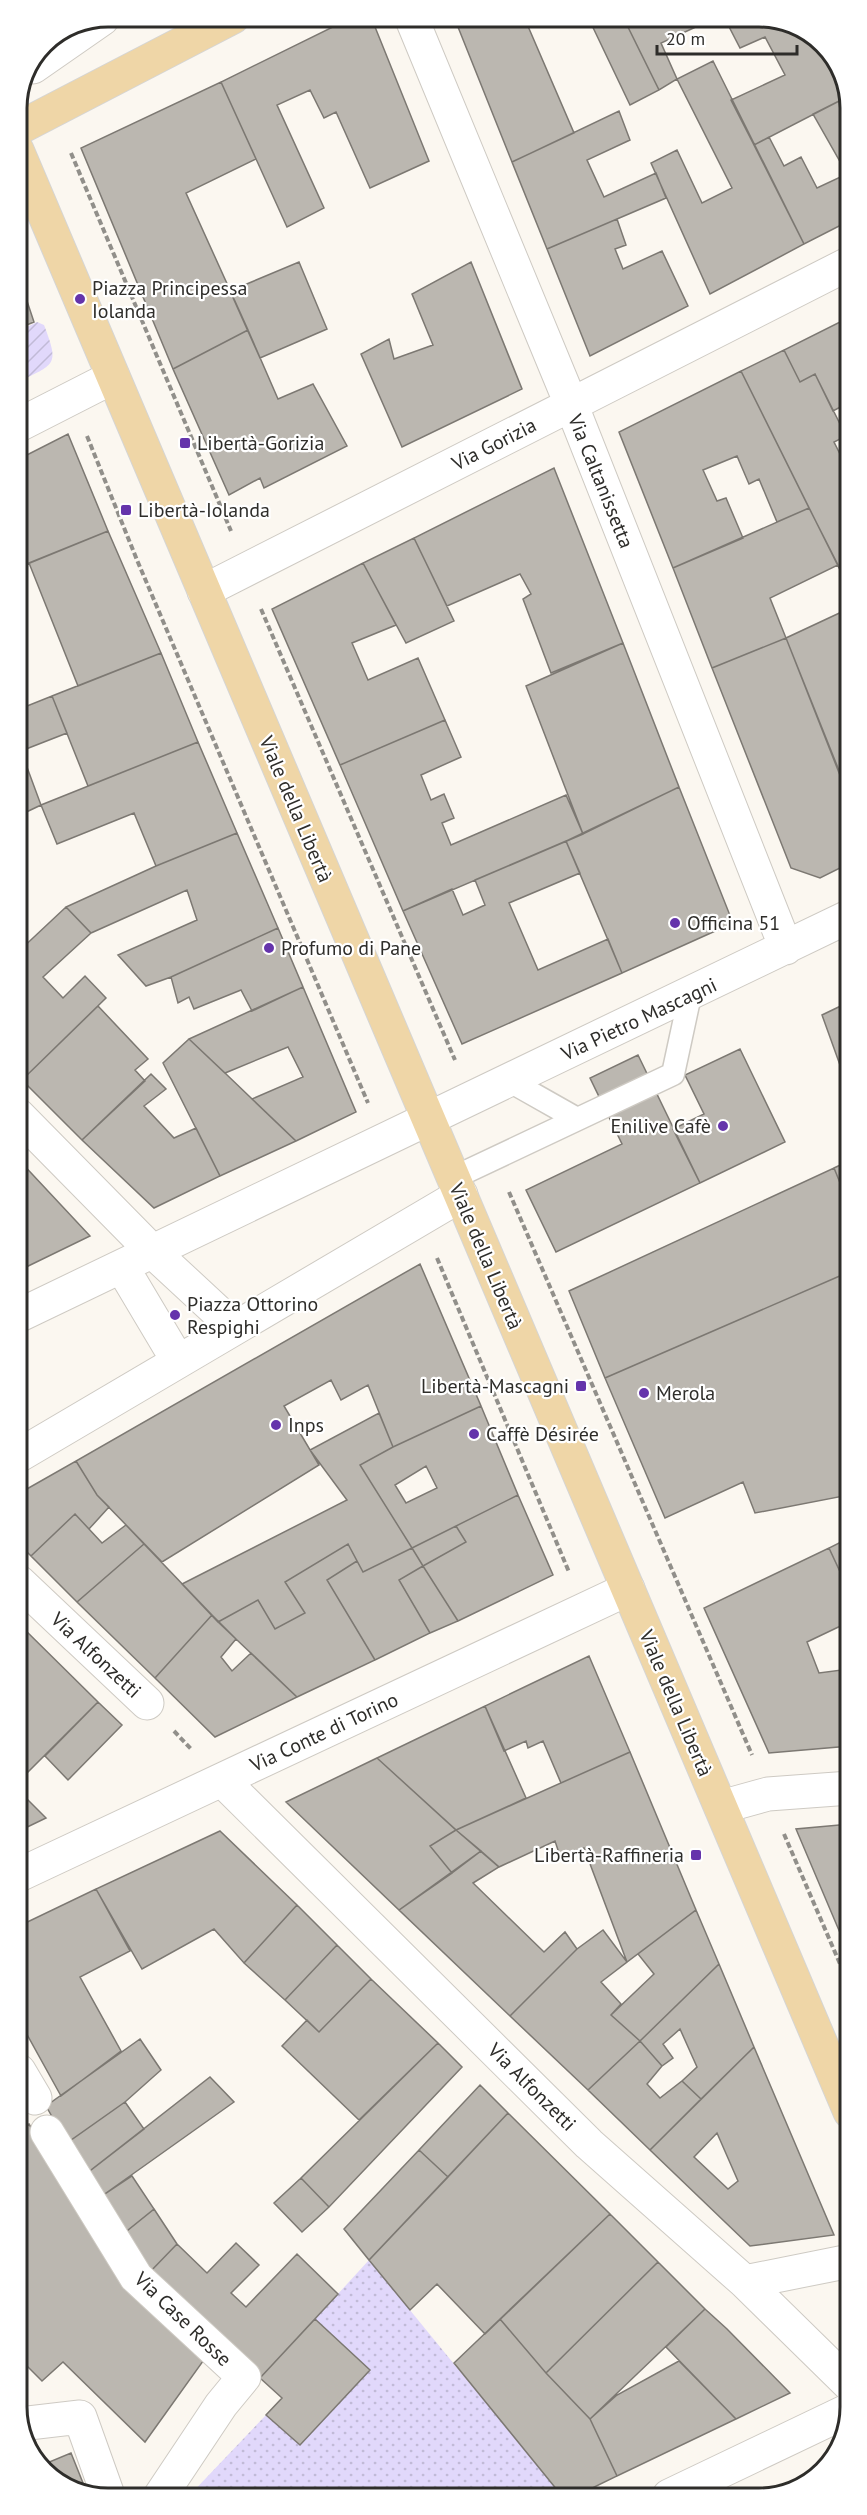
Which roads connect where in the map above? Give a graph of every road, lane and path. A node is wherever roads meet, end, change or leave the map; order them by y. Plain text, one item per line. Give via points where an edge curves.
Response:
1 (212, 27) edge
2 (415, 27) edge
3 (85, 31) edge
4 (44, 59) edge
5 (27, 124) edge
6 (71, 153) dead end
7 (27, 174) edge
8 (840, 268) edge
9 (118, 389) junction
10 (571, 404) junction
11 (27, 422) edge
12 (82, 425) dead end
13 (232, 533) dead end
14 (204, 591) junction
15 (260, 606) dead end
16 (840, 921) edge
17 (786, 948) junction
18 (690, 995) junction
19 (508, 1080) junction
20 (470, 1099) junction
21 (577, 1119) junction
22 (429, 1120) junction
23 (27, 1124) edge
24 (386, 1140) junction
25 (495, 1158) junction
26 (457, 1187) junction
27 (420, 1219) junction
28 (153, 1252) junction
29 (122, 1267) junction
30 (27, 1312) edge
31 (236, 1328) junction
32 (178, 1361) junction
33 (27, 1451) edge
34 (27, 1590) edge
35 (628, 1590) junction
36 (585, 1610) junction
37 (147, 1702) joint
38 (755, 1760) dead end
39 (222, 1780) junction
40 (840, 1789) edge
41 (721, 1807) junction
42 (782, 1827) dead end
43 (27, 1871) edge
44 (840, 1963) edge
45 (840, 2088) edge
46 (47, 2132) dead end
47 (840, 2263) edge
48 (745, 2282) junction
49 (840, 2375) edge
50 (839, 2415) edge
51 (29, 2423) edge
52 (105, 2488) edge
53 (166, 2488) edge
54 (686, 2488) edge

1 - 5 main road
2 - 10 street, Via Caltanissetta
3 - 4 street
6 - 13 path
7 - 9 main road
8 - 10 street, Via Gorizia
9 - 11 street
9 - 14 main road, Viale della Libertà
10 - 14 street, Via Gorizia
10 - 17 street, Via Caltanissetta
12 - 24 path
14 - 22 main road, Viale della Libertà
15 - 20 path
16 - 17 street, Via Pietro Mascagni
17 - 18 street, Via Pietro Mascagni
18 - 19 street, Via Pietro Mascagni
18 - 21 lane via 673,1074
19 - 20 street, Via Pietro Mascagni
19 - 21 lane
20 - 22 street, Via Pietro Mascagni
21 - 25 lane
22 - 24 street, Via Pietro Mascagni
22 - 26 main road, Viale della Libertà
23 - 28 street
24 - 28 street, Via Pietro Mascagni
25 - 26 lane
25 - 38 path
26 - 27 street
26 - 35 main road, Viale della Libertà
27 - 31 street
27 - 36 path
28 - 29 street, Via Pietro Mascagni
28 - 31 street
29 - 30 street, Via Pietro Mascagni
29 - 32 street
31 - 32 street
32 - 33 street
34 - 37 street, Via Alfonzetti
35 - 36 street, Via Conte di Torino
35 - 41 main road, Viale della Libertà
36 - 39 street, Via Conte di Torino
37 - 39 path
39 - 43 street, Via Conte di Torino
39 - 48 street, Via Alfonzetti via 589,2144
40 - 41 street via 768,1794
41 - 45 main road, Viale della Libertà
42 - 44 path
46 - 53 street, Via Case Rosse via 136,2277 244,2377 220,2405
47 - 48 street
48 - 49 street, Via Alfonzetti
50 - 54 street
51 - 52 street via 80,2417

